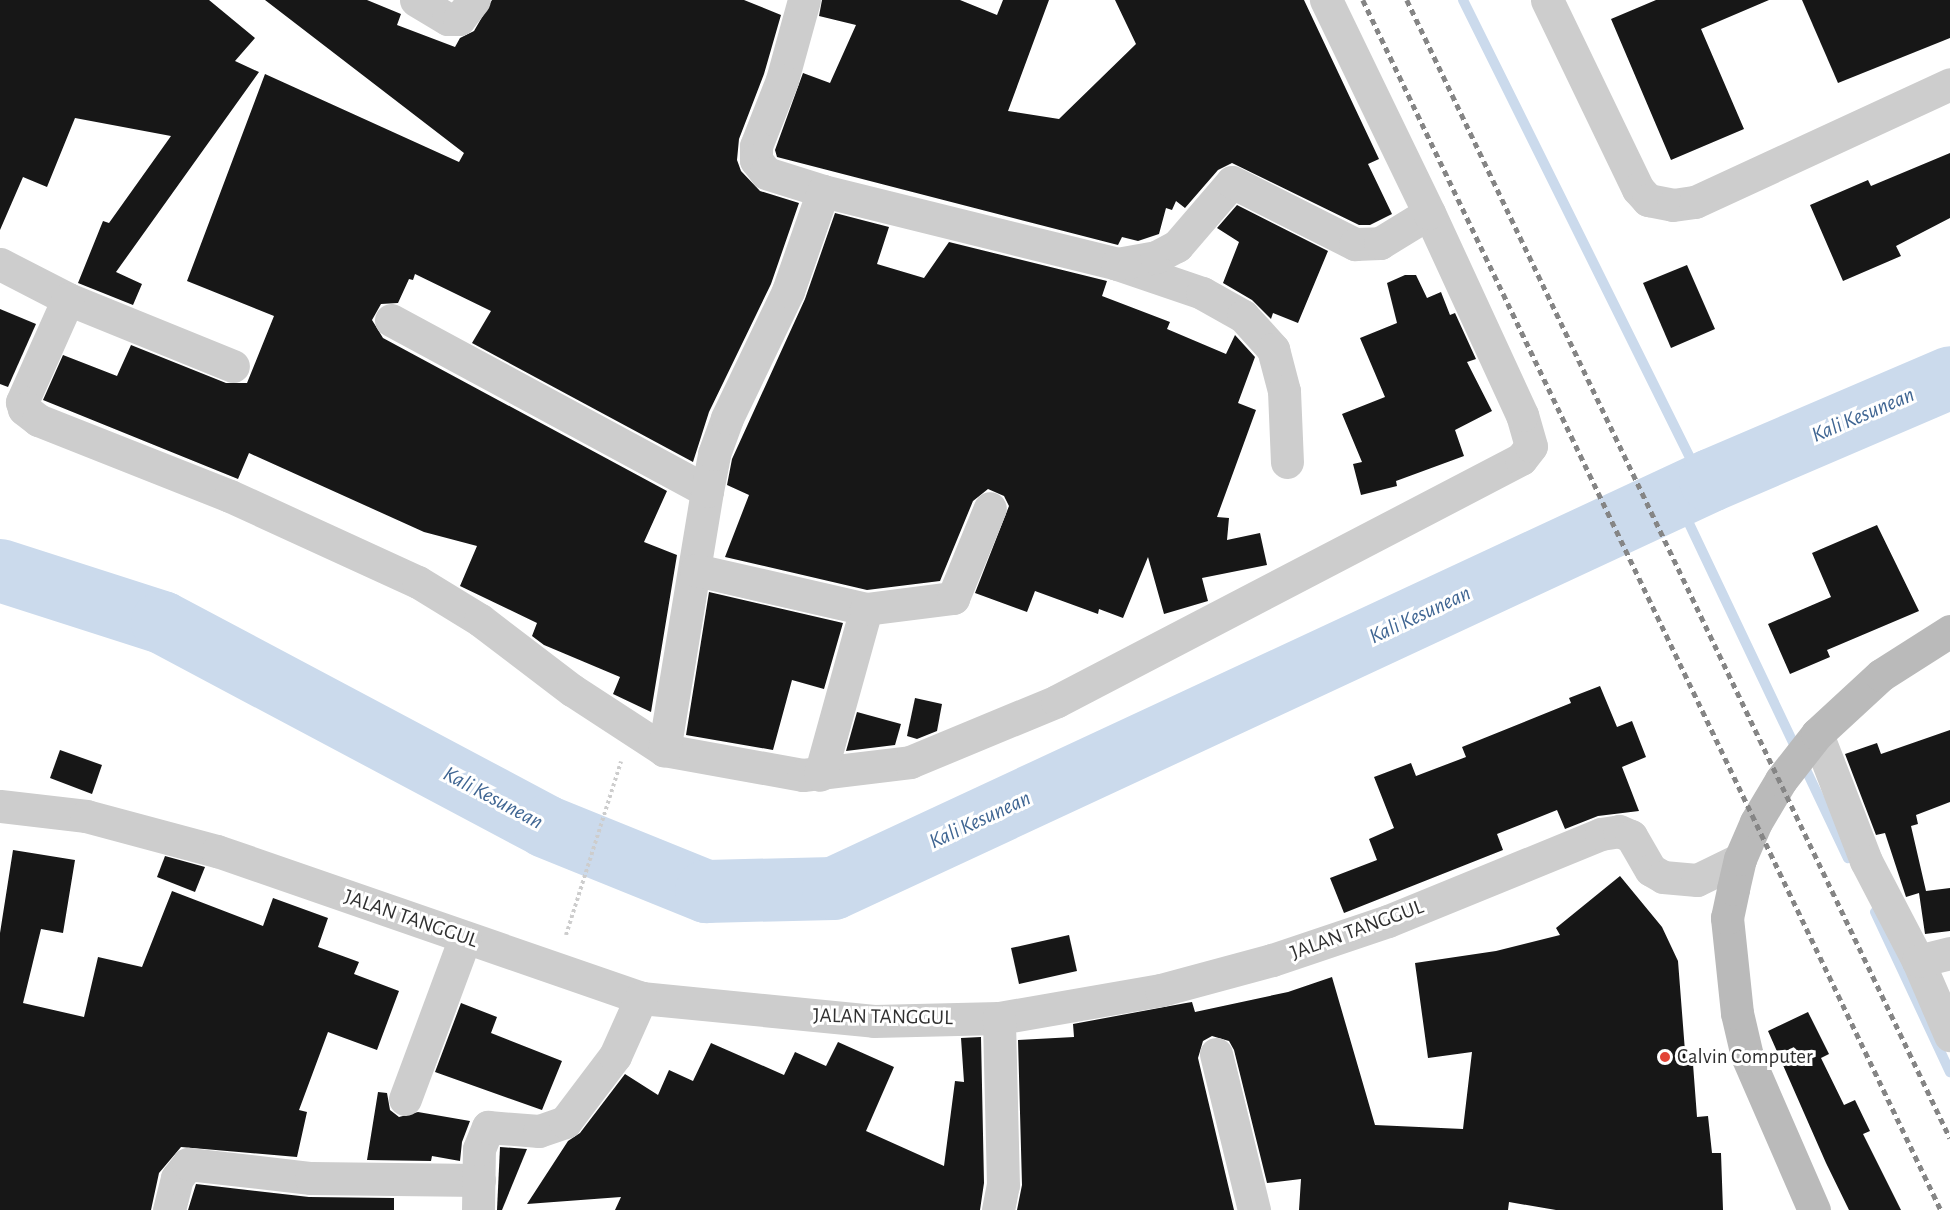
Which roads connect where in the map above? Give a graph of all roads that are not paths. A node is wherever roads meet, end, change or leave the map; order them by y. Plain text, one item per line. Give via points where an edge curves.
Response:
1 (416, 0) edge
2 (474, 0) edge
3 (804, 0) edge
4 (1326, 0) edge
5 (1547, 0) edge
6 (1950, 84) edge
7 (823, 191) junction
8 (1429, 213) junction
9 (0, 264) edge
10 (1117, 264) junction
11 (68, 299) junction
12 (392, 320) dead end
13 (233, 366) dead end
14 (1287, 462) dead end
15 (707, 491) junction
16 (990, 508) dead end
17 (696, 570) junction
18 (866, 609) junction
19 (1950, 631) edge
20 (1814, 737) junction
21 (664, 750) junction
22 (820, 775) junction
23 (0, 806) edge
24 (1740, 860) junction
25 (465, 938) junction
26 (1950, 953) edge
27 (1918, 961) junction
28 (641, 998) junction
29 (999, 1018) junction
30 (1950, 1035) edge
31 (1216, 1054) dead end
32 (405, 1099) dead end
33 (478, 1195) edge
34 (169, 1210) edge
35 (998, 1210) edge
36 (1254, 1210) edge
37 (1814, 1210) edge

1 - 2 street via 448,19 459,20
3 - 7 street via 782,80 756,146 756,160 766,172
4 - 8 street
5 - 6 street via 1638,189 1648,200 1672,205 1695,202
7 - 10 street
7 - 15 street via 788,291 727,418 714,454
8 - 10 street via 1380,243 1362,245 1232,182 1177,246 1155,257
8 - 22 street via 1522,415 1531,446 1521,459 1057,701 910,762
9 - 11 street
10 - 14 street via 1202,293 1243,316 1273,350 1284,391
11 - 13 street
11 - 21 street via 22,402 27,413 230,496 418,582 480,620 572,690
12 - 15 street
15 - 17 street
16 - 18 street via 953,598
17 - 18 street via 860,604
17 - 21 street
18 - 22 street
19 - 20 street via 1881,675
20 - 24 street via 1785,774 1756,822
20 - 27 street via 1866,861
21 - 22 street via 737,766
23 - 25 street, JALAN TANGGUL via 86,816 217,851
24 - 29 street, JALAN TANGGUL via 1697,880 1663,878 1652,870 1631,836 1618,831 1601,834 1388,921 1272,960 1161,990
24 - 37 street via 1727,918 1737,1013 1747,1056
25 - 28 street, JALAN TANGGUL
25 - 32 street
26 - 27 street
27 - 30 street
28 - 29 street, JALAN TANGGUL via 874,1021
28 - 33 street via 615,1056 565,1122 539,1131 488,1126 480,1149
29 - 35 street via 1003,1185
31 - 36 street
33 - 34 street via 188,1164 180,1171

